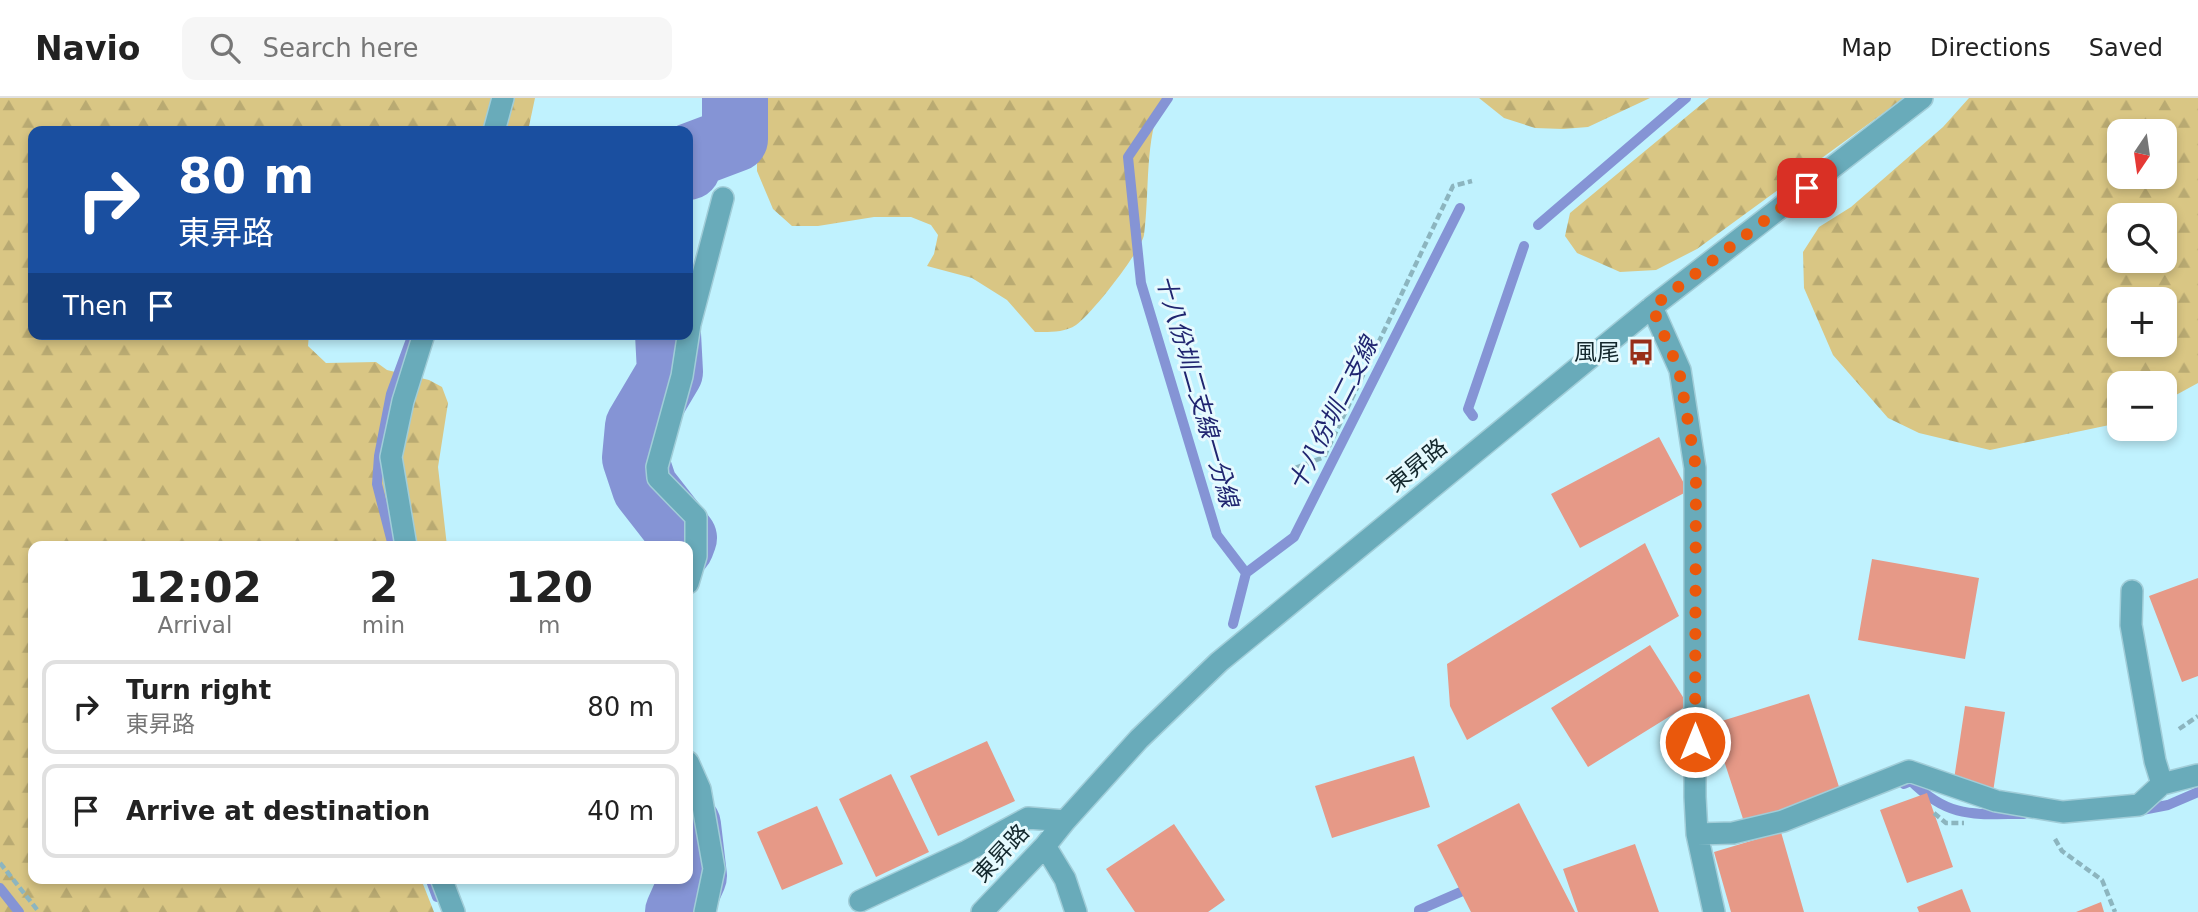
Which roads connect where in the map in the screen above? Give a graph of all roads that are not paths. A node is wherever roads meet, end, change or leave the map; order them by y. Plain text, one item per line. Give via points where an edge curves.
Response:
1 (503, 98) edge
2 (1922, 98) edge
3 (495, 126) edge
4 (723, 198) dead end
5 (1652, 307) junction
6 (693, 313) edge
7 (422, 340) edge
8 (688, 340) edge
9 (405, 541) edge
10 (693, 566) edge
11 (2132, 591) dead end
12 (693, 773) edge
13 (2198, 775) edge
14 (2162, 784) junction
15 (1065, 821) junction
16 (1697, 834) junction
17 (1045, 846) junction
18 (443, 884) edge
19 (860, 901) dead end
20 (454, 912) edge
21 (705, 912) edge
22 (982, 912) edge
23 (1076, 912) edge
24 (1714, 912) edge

1 - 3 street
2 - 5 street, 東昇路
4 - 6 street
5 - 15 street, 東昇路 via 1219,662 1139,739
5 - 16 street via 1679,370 1696,468
7 - 9 street via 391,457
8 - 10 street via 657,467 658,478 696,517
11 - 14 street via 2131,625
12 - 21 street via 714,869
13 - 14 street
14 - 16 street via 2139,805 2063,812 1996,801 1909,771 1783,821 1733,833
15 - 17 street, 東昇路
15 - 19 street via 1028,818
16 - 24 street
17 - 22 street, 東昇路
17 - 23 street via 1065,879
18 - 20 street

